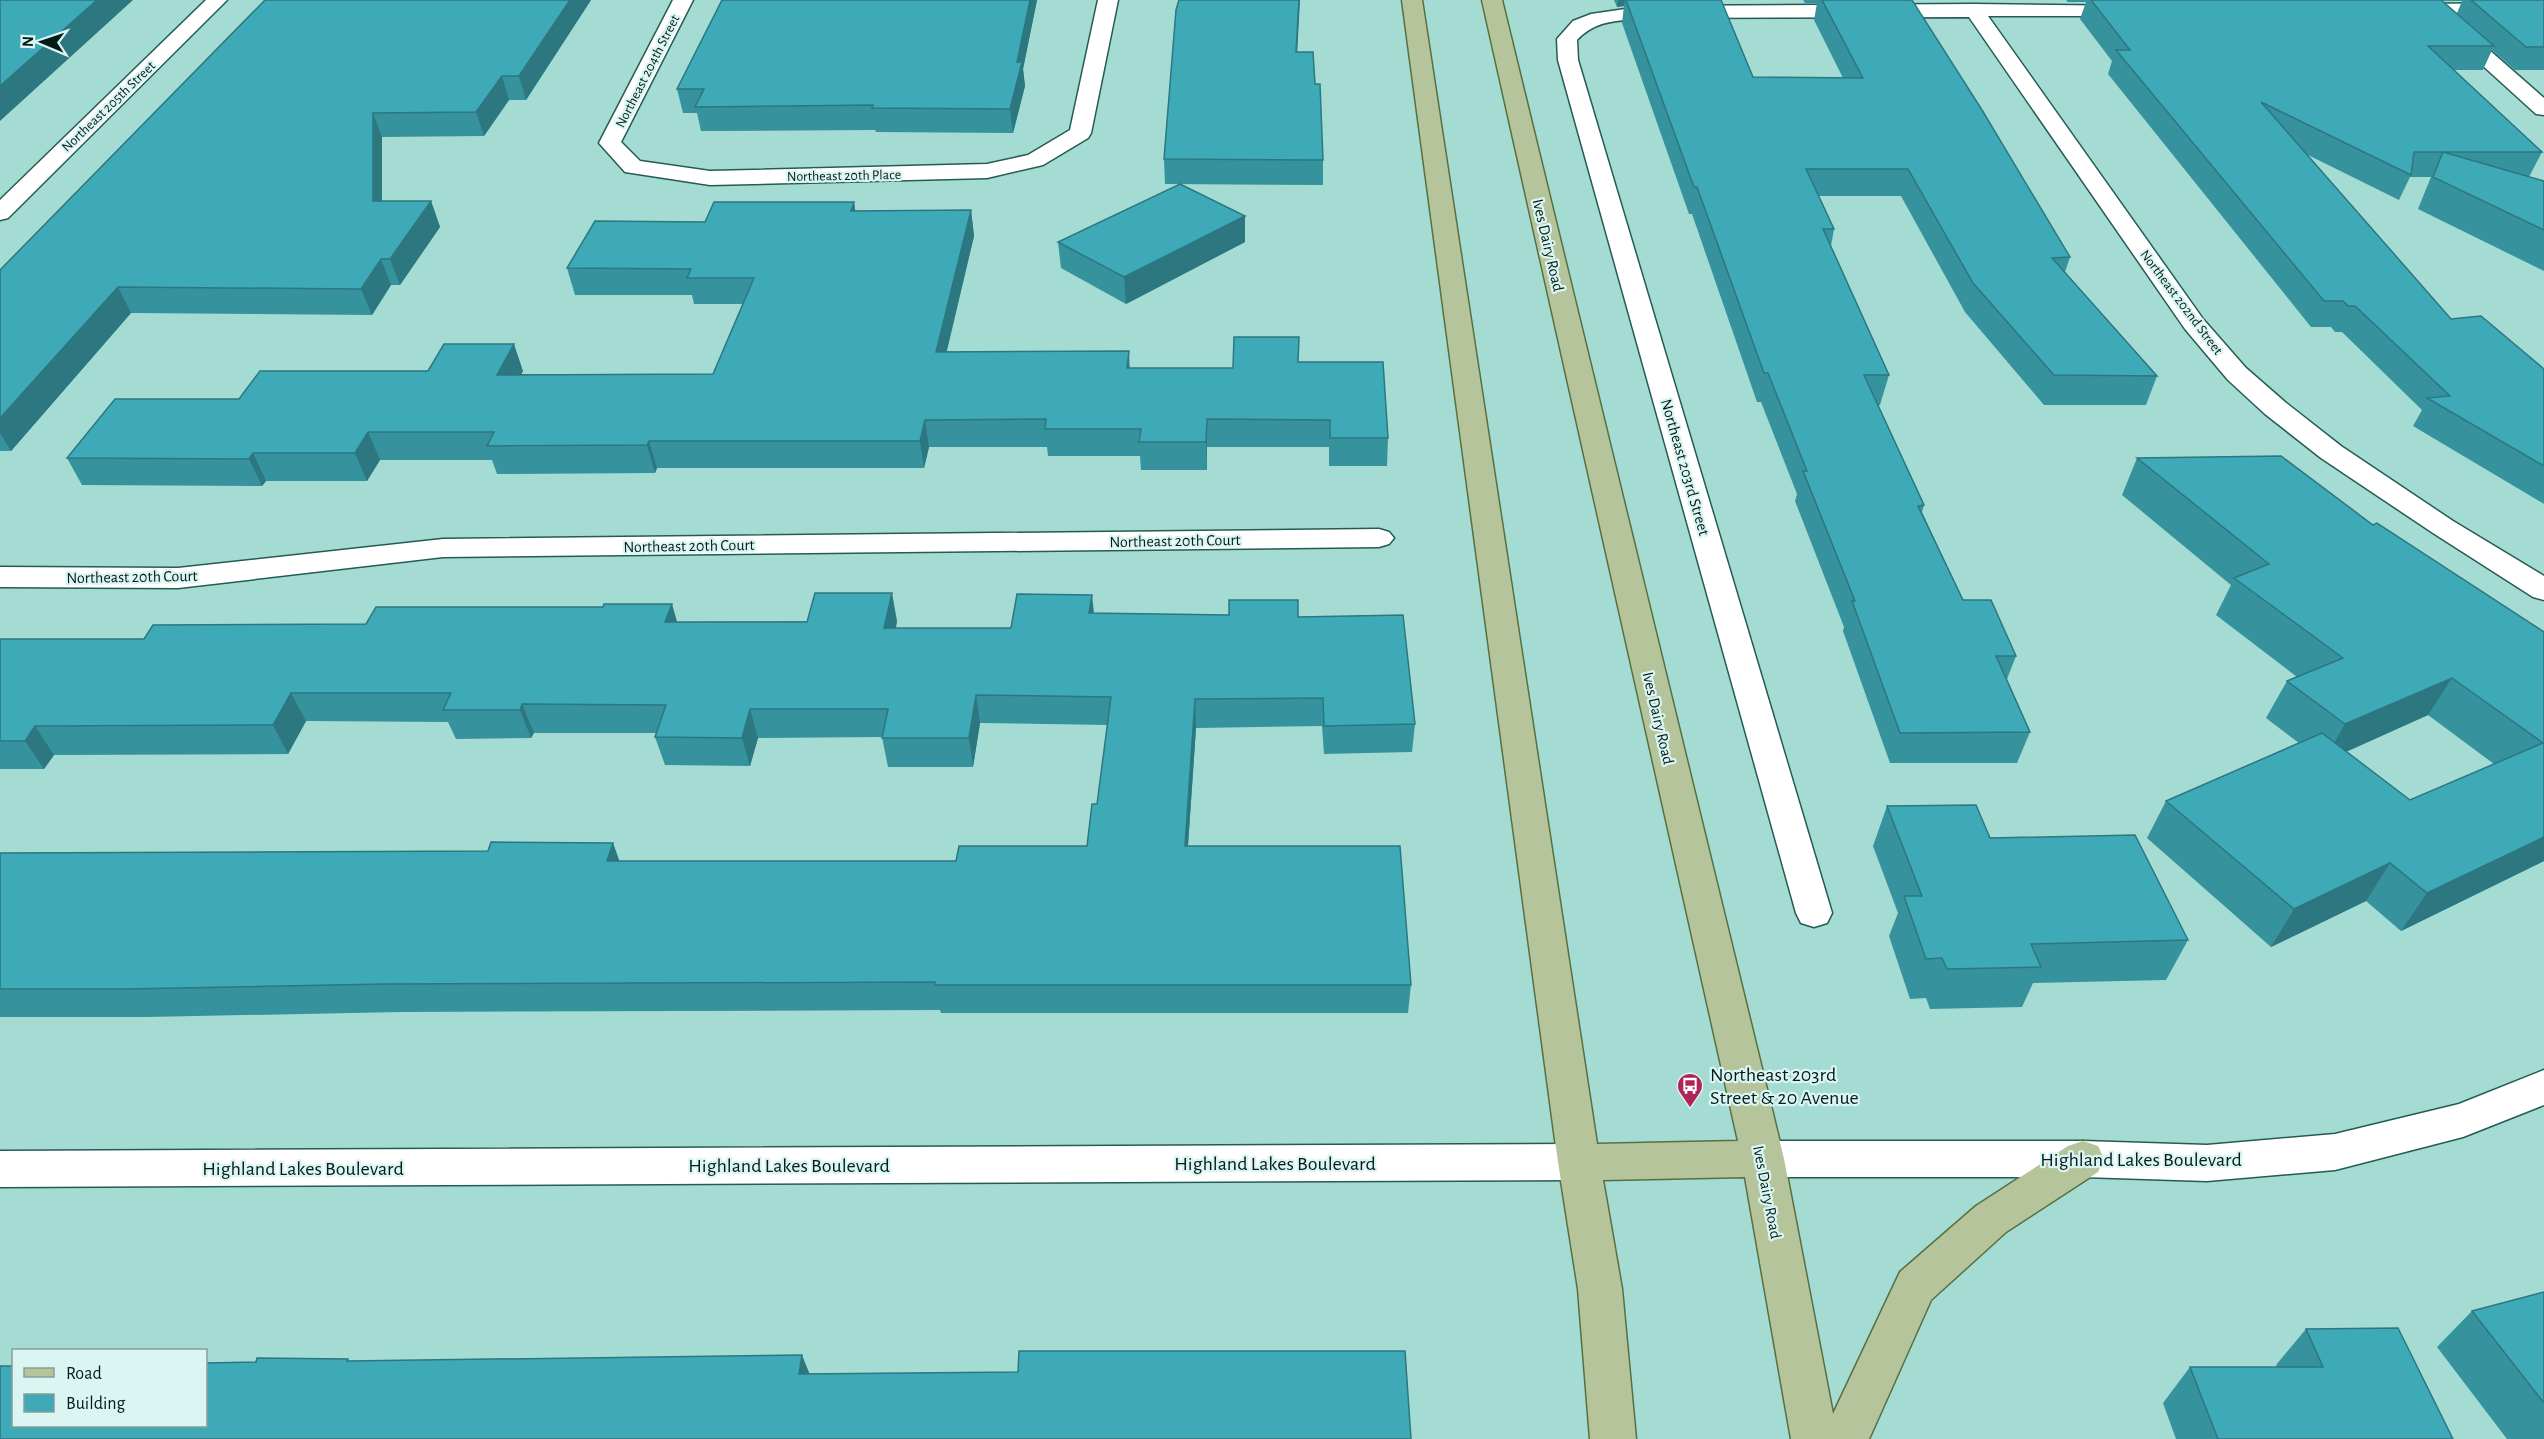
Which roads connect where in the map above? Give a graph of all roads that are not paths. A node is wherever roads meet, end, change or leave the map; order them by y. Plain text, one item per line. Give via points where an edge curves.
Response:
1 (217, 0) edge
2 (683, 0) edge
3 (1108, 0) edge
4 (1412, 0) edge
5 (1492, 0) edge
6 (2544, 9) edge
7 (1974, 10) junction
8 (2150, 10) edge
9 (2384, 10) edge
10 (2431, 10) junction
11 (2544, 109) edge
12 (610, 143) joint
13 (0, 213) edge
14 (1379, 538) dead end
15 (0, 577) edge
16 (2544, 590) edge
17 (1814, 912) dead end
18 (2544, 1087) edge
19 (2083, 1158) junction
20 (1763, 1159) junction
21 (1579, 1162) junction
22 (0, 1169) edge
23 (1613, 1439) edge
24 (1814, 1439) edge
25 (1845, 1439) edge

1 - 13 street, Northeast 205th Street
2 - 12 street, Northeast 204th Street
3 - 12 street, Northeast 20th Place via 1080,134 1035,160 987,171 710,178 633,167
4 - 21 main road
5 - 20 main road, Ives Dairy Road
6 - 10 street
7 - 8 street
7 - 16 street, Northeast 202nd Street via 2194,324 2237,374 2331,452
7 - 17 street, Northeast 203rd Street via 1646,12 1598,18 1580,25 1567,39 1568,60
9 - 10 street
10 - 11 street
14 - 15 street, Northeast 20th Court via 443,548 178,578
18 - 19 street, Highland Lakes Boulevard via 2463,1120 2335,1152 2207,1163
19 - 20 street, Highland Lakes Boulevard
19 - 25 main road via 1991,1219 1915,1286
20 - 21 main road
20 - 24 main road, Ives Dairy Road
21 - 22 street, Highland Lakes Boulevard
21 - 23 main road via 1600,1289

